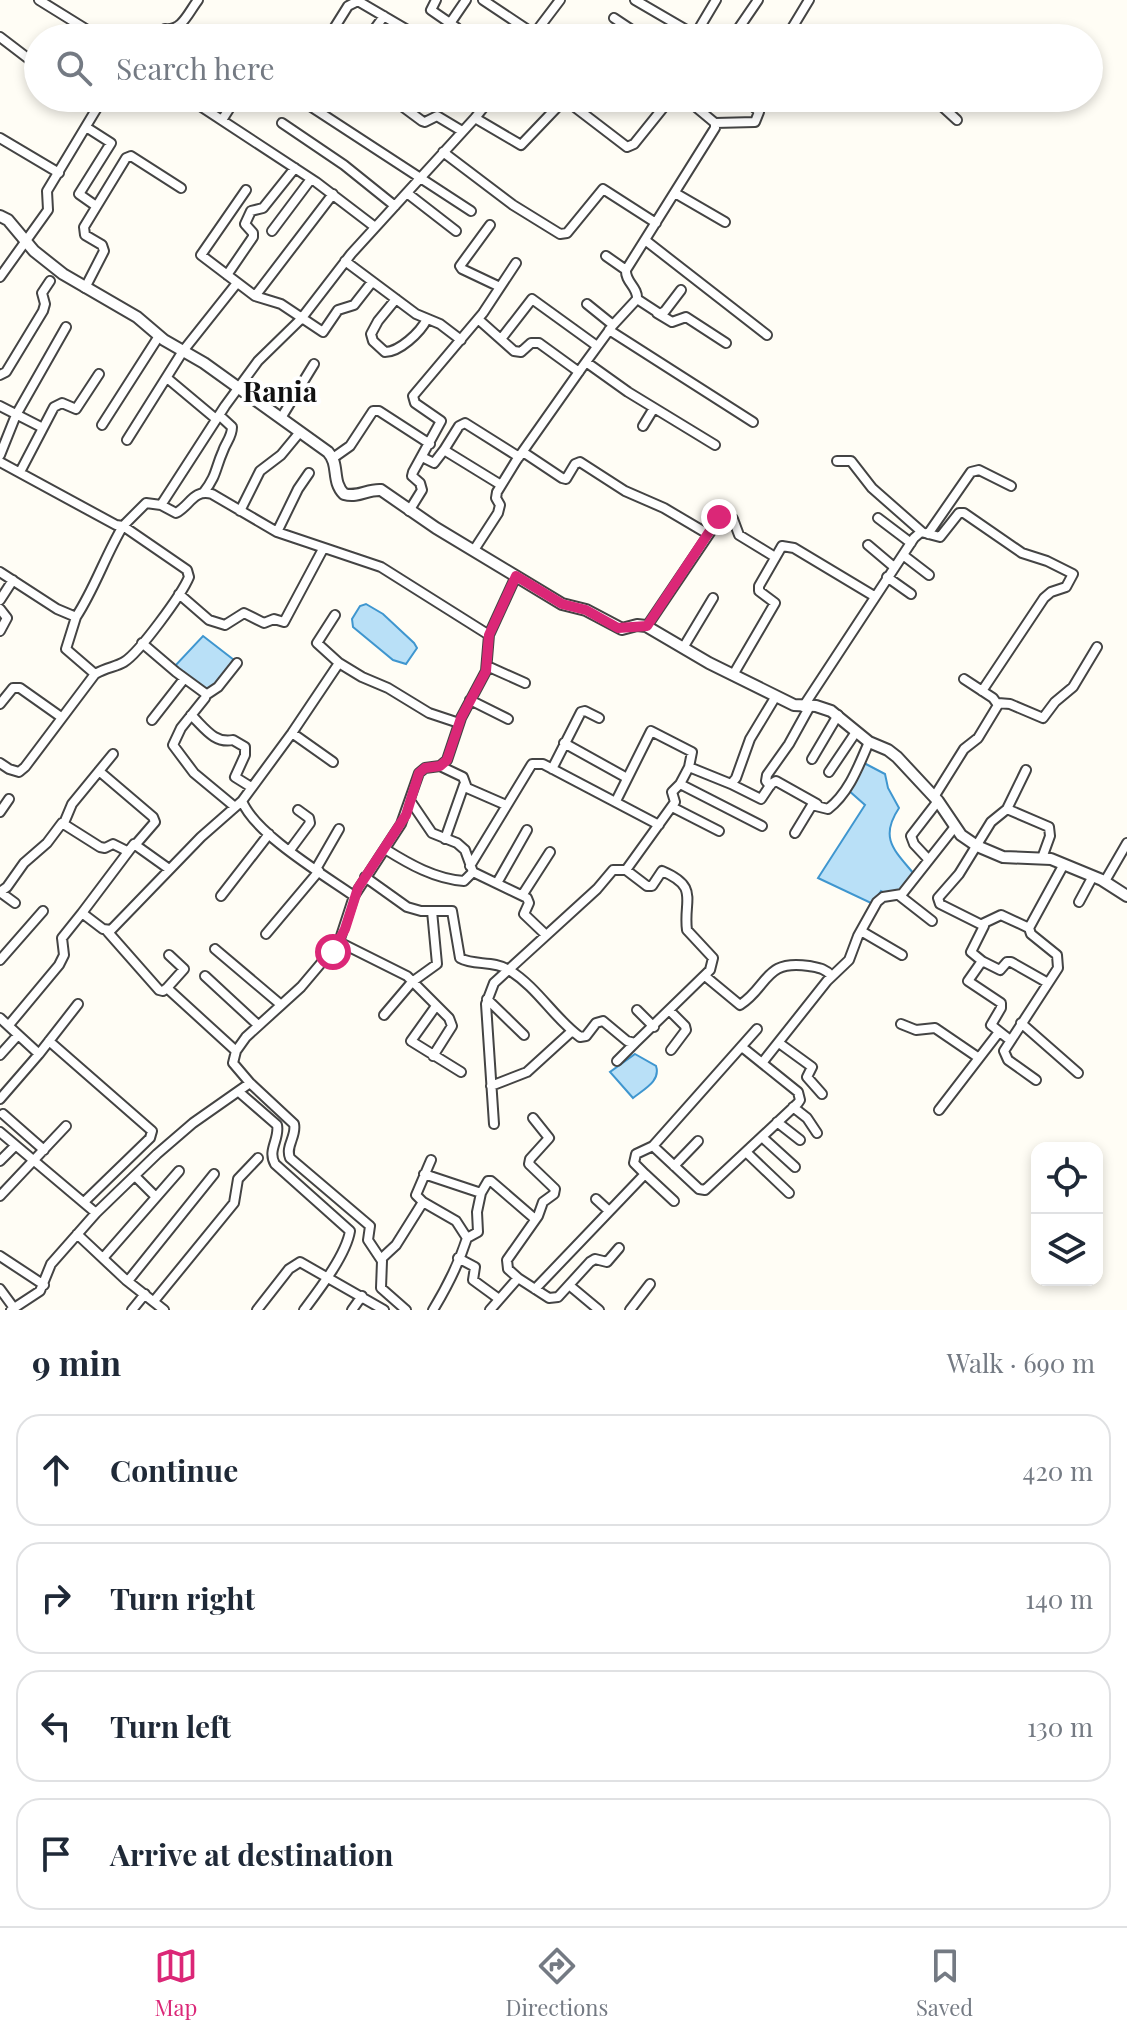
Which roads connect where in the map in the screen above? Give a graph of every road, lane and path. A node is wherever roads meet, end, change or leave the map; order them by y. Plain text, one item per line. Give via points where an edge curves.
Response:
1 (39, 0) edge
2 (198, 0) edge
3 (436, 0) edge
4 (466, 0) edge
5 (483, 0) edge
6 (560, 0) edge
7 (635, 0) edge
8 (716, 0) edge
9 (758, 0) edge
10 (809, 0) edge
11 (358, 1) edge
12 (384, 16) junction
13 (614, 18) dead end
14 (451, 23) joint
15 (73, 24) edge
16 (180, 24) edge
17 (337, 24) edge
18 (378, 24) edge
19 (397, 24) edge
20 (517, 24) edge
21 (544, 24) edge
22 (620, 24) edge
23 (673, 24) edge
24 (702, 24) edge
25 (742, 24) edge
26 (794, 24) edge
27 (0, 37) edge
28 (24, 55) edge
29 (95, 112) edge
30 (210, 112) edge
31 (227, 112) edge
32 (319, 112) edge
33 (410, 112) edge
34 (480, 112) edge
35 (552, 112) edge
36 (581, 112) edge
37 (660, 112) edge
38 (702, 112) edge
39 (759, 112) edge
40 (948, 112) edge
41 (475, 118) junction
42 (222, 120) junction
43 (957, 120) dead end
44 (282, 123) dead end
45 (715, 123) junction
46 (86, 127) junction
47 (462, 131) junction
48 (0, 138) edge
49 (443, 152) junction
50 (295, 168) junction
51 (59, 173) junction
52 (421, 177) junction
53 (311, 179) junction
54 (181, 188) dead end
55 (246, 190) dead end
56 (407, 193) junction
57 (675, 193) junction
58 (333, 194) junction
59 (96, 206) junction
60 (395, 206) junction
61 (471, 211) dead end
62 (0, 216) edge
63 (653, 222) junction
64 (725, 222) dead end
65 (490, 225) dead end
66 (375, 227) junction
67 (272, 231) dead end
68 (456, 231) dead end
69 (645, 240) junction
70 (26, 242) junction
71 (606, 256) dead end
72 (345, 261) junction
73 (516, 263) dead end
74 (623, 268) junction
75 (227, 275) junction
76 (0, 277) edge
77 (50, 281) dead end
78 (372, 282) junction
79 (237, 283) junction
80 (500, 287) junction
81 (85, 288) junction
82 (681, 290) dead end
83 (255, 296) junction
84 (396, 299) junction
85 (637, 299) junction
86 (587, 304) dead end
87 (657, 313) junction
88 (301, 319) junction
89 (427, 319) junction
90 (478, 319) junction
91 (66, 327) dead end
92 (611, 328) junction
93 (767, 335) dead end
94 (501, 339) junction
95 (461, 340) junction
96 (156, 341) junction
97 (726, 343) dead end
98 (597, 346) junction
99 (181, 354) junction
100 (586, 362) junction
101 (314, 364) dead end
102 (577, 370) junction
103 (99, 374) dead end
104 (0, 375) edge
105 (167, 378) junction
106 (238, 387) junction
107 (0, 406) edge
108 (654, 408) junction
109 (16, 415) junction
110 (217, 417) junction
111 (281, 418) junction
112 (753, 422) dead end
113 (102, 425) dead end
114 (643, 426) dead end
115 (43, 428) junction
116 (300, 432) junction
117 (127, 440) dead end
118 (430, 444) junction
119 (715, 445) dead end
120 (444, 450) junction
121 (0, 455) edge
122 (521, 455) junction
123 (422, 457) junction
124 (333, 458) junction
125 (837, 461) dead end
126 (0, 462) edge
127 (20, 472) junction
128 (309, 473) dead end
129 (499, 484) junction
130 (1011, 486) dead end
131 (204, 492) junction
132 (161, 505) junction
133 (240, 511) junction
134 (409, 511) junction
135 (878, 518) dead end
136 (123, 526) junction
137 (277, 532) junction
138 (925, 533) junction
139 (708, 534) junction
140 (911, 543) junction
141 (868, 545) dead end
142 (470, 548) junction
143 (323, 549) junction
144 (903, 555) junction
145 (775, 557) junction
146 (894, 567) junction
147 (1, 574) edge
148 (929, 575) dead end
149 (887, 577) junction
150 (13, 580) junction
151 (514, 583) junction
152 (179, 594) junction
153 (911, 594) dead end
154 (874, 596) junction
155 (713, 598) dead end
156 (0, 600) edge
157 (0, 609) edge
158 (335, 615) dead end
159 (76, 617) junction
160 (647, 626) junction
161 (0, 631) edge
162 (489, 635) junction
163 (142, 643) junction
164 (1097, 647) dead end
165 (683, 648) junction
166 (237, 663) dead end
167 (339, 663) junction
168 (487, 666) junction
169 (95, 674) junction
170 (733, 675) junction
171 (184, 679) junction
172 (964, 679) dead end
173 (525, 683) dead end
174 (982, 691) junction
175 (206, 695) junction
176 (776, 696) junction
177 (470, 700) junction
178 (1, 701) edge
179 (998, 703) junction
180 (806, 706) junction
181 (191, 715) junction
182 (838, 715) junction
183 (61, 717) junction
184 (599, 718) dead end
185 (508, 719) dead end
186 (152, 720) dead end
187 (453, 720) junction
188 (856, 732) junction
189 (292, 733) junction
190 (869, 742) junction
191 (564, 743) junction
192 (113, 754) dead end
193 (812, 759) dead end
194 (333, 762) dead end
195 (1, 766) edge
196 (440, 766) junction
197 (689, 767) junction
198 (552, 769) junction
199 (1026, 770) dead end
200 (99, 771) junction
201 (829, 772) dead end
202 (627, 778) junction
203 (680, 784) junction
204 (731, 784) junction
205 (464, 785) junction
206 (770, 786) junction
207 (251, 787) junction
208 (9, 799) dead end
209 (936, 799) junction
210 (616, 801) junction
211 (411, 802) junction
212 (238, 804) junction
213 (506, 805) junction
214 (818, 805) junction
215 (672, 807) junction
216 (1007, 809) junction
217 (298, 810) dead end
218 (0, 812) edge
219 (64, 823) junction
220 (659, 825) junction
221 (762, 826) dead end
222 (954, 828) junction
223 (339, 829) dead end
224 (527, 830) dead end
225 (719, 831) dead end
226 (795, 833) dead end
227 (269, 834) junction
228 (445, 839) junction
229 (1127, 843) edge
230 (136, 844) junction
231 (977, 846) junction
232 (385, 849) junction
233 (290, 850) junction
234 (127, 851) junction
235 (550, 852) dead end
236 (1042, 858) junction
237 (928, 859) junction
238 (1064, 864) junction
239 (169, 869) junction
240 (472, 869) junction
241 (317, 870) junction
242 (626, 870) junction
243 (1093, 876) junction
244 (365, 877) junction
245 (1105, 881) junction
246 (497, 883) junction
247 (0, 892) edge
248 (523, 894) junction
249 (221, 896) dead end
250 (354, 896) junction
251 (900, 896) junction
252 (1127, 896) edge
253 (1079, 902) dead end
254 (15, 903) dead end
255 (43, 911) dead end
256 (432, 911) junction
257 (82, 913) junction
258 (932, 921) dead end
259 (982, 924) junction
260 (1029, 928) junction
261 (107, 931) junction
262 (861, 931) junction
263 (266, 934) dead end
264 (546, 935) junction
265 (339, 942) junction
266 (215, 949) dead end
267 (169, 955) dead end
268 (902, 955) dead end
269 (0, 960) edge
270 (982, 961) junction
271 (510, 971) junction
272 (205, 976) dead end
273 (705, 976) junction
274 (832, 976) junction
275 (412, 982) junction
276 (1048, 983) junction
277 (167, 988) junction
278 (273, 998) junction
279 (487, 999) junction
280 (78, 1004) dead end
281 (436, 1006) junction
282 (637, 1010) dead end
283 (670, 1011) junction
284 (384, 1015) dead end
285 (0, 1018) edge
286 (1021, 1023) junction
287 (901, 1024) dead end
288 (9, 1025) junction
289 (258, 1025) junction
290 (654, 1027) junction
291 (757, 1029) dead end
292 (572, 1031) junction
293 (999, 1032) junction
294 (18, 1035) junction
295 (524, 1035) dead end
296 (1010, 1040) junction
297 (49, 1041) junction
298 (635, 1043) junction
299 (779, 1043) junction
300 (230, 1046) junction
301 (742, 1047) junction
302 (671, 1050) dead end
303 (39, 1054) junction
304 (0, 1055) edge
305 (433, 1056) junction
306 (979, 1058) junction
307 (617, 1061) dead end
308 (762, 1063) junction
309 (461, 1072) dead end
310 (1078, 1073) dead end
311 (1036, 1080) dead end
312 (491, 1086) junction
313 (244, 1088) junction
314 (822, 1094) dead end
315 (0, 1099) edge
316 (793, 1107) junction
317 (939, 1110) dead end
318 (3, 1114) dead end
319 (533, 1118) dead end
320 (777, 1122) junction
321 (494, 1124) dead end
322 (66, 1126) dead end
323 (0, 1132) edge
324 (817, 1133) dead end
325 (762, 1137) junction
326 (800, 1140) dead end
327 (698, 1141) dead end
328 (15, 1146) junction
329 (653, 1146) junction
330 (44, 1150) junction
331 (746, 1152) junction
332 (258, 1158) dead end
333 (431, 1160) dead end
334 (0, 1161) edge
335 (33, 1162) junction
336 (674, 1166) junction
337 (795, 1167) dead end
338 (179, 1171) dead end
339 (214, 1174) dead end
340 (424, 1174) junction
341 (645, 1174) junction
342 (135, 1176) junction
343 (481, 1193) junction
344 (789, 1193) dead end
345 (0, 1196) edge
346 (155, 1196) junction
347 (596, 1199) dead end
348 (674, 1201) dead end
349 (423, 1202) junction
350 (89, 1207) junction
351 (609, 1211) junction
352 (535, 1219) junction
353 (77, 1234) junction
354 (467, 1238) junction
355 (619, 1248) dead end
356 (0, 1256) edge
357 (103, 1258) junction
358 (382, 1258) junction
359 (458, 1258) junction
360 (327, 1275) junction
361 (518, 1278) junction
362 (128, 1281) junction
363 (650, 1284) dead end
364 (44, 1285) junction
365 (569, 1285) junction
366 (0, 1289) edge
367 (535, 1289) junction
368 (145, 1294) junction
369 (362, 1296) junction
370 (499, 1299) junction
371 (154, 1301) junction
372 (11, 1305) edge
373 (633, 1309) edge
374 (132, 1310) edge
375 (164, 1310) edge
376 (257, 1310) edge
377 (304, 1310) edge
378 (352, 1310) edge
379 (384, 1310) edge
380 (406, 1310) edge
381 (433, 1310) edge
382 (490, 1310) edge
383 (599, 1310) edge

1 - 15 street
2 - 16 street
3 - 14 street via 431,10
4 - 14 street
5 - 20 street
6 - 21 street
7 - 23 street
8 - 24 street
9 - 25 street
10 - 26 street
11 - 12 street
11 - 17 street
12 - 18 street
12 - 19 street
13 - 22 street
27 - 28 street
29 - 46 street
30 - 42 street
31 - 42 street
32 - 52 street
33 - 47 street via 425,122 437,116
34 - 41 street
35 - 41 street via 521,145
36 - 37 street via 627,147
38 - 45 street
39 - 45 street via 755,122
40 - 43 street
41 - 47 street
42 - 50 street
44 - 60 street
45 - 57 street
46 - 51 street
46 - 59 street via 111,143 80,190 81,198
47 - 49 street
48 - 51 street
49 - 52 street
49 - 63 street via 560,234 567,233 603,189
50 - 53 street
50 - 75 street via 263,208 251,211 245,224 253,237
51 - 70 street via 47,191 48,210
52 - 56 street
52 - 61 street
53 - 58 street
53 - 67 street
54 - 59 street via 128,156
55 - 75 street via 201,255
56 - 60 street
56 - 68 street
57 - 63 street
57 - 64 street
58 - 66 street
58 - 83 street
59 - 81 street via 83,232 104,251
60 - 66 street
62 - 70 street
63 - 69 street
65 - 80 street via 460,266
66 - 72 street
69 - 74 street
69 - 93 street
70 - 76 street
70 - 81 street
71 - 74 street
72 - 78 street
72 - 88 street
73 - 80 street
74 - 85 street
75 - 79 street
77 - 104 street via 42,293 43,311
78 - 84 street
78 - 88 street via 351,308 338,310 323,332
79 - 83 street
79 - 99 street
80 - 90 street
81 - 96 street via 137,317
82 - 87 street via 665,311
83 - 88 street via 281,304
84 - 89 street
84 - 89 street via 371,334 385,352 411,340
85 - 87 street
85 - 92 street
86 - 92 street
87 - 97 street via 672,322 690,318
88 - 106 street
89 - 95 street
90 - 94 street
90 - 95 street
91 - 109 street
92 - 98 street
92 - 112 street
94 - 98 street via 532,299
94 - 102 street via 518,352 539,343
95 - 118 street via 413,396 441,421
96 - 99 street
96 - 113 street
98 - 100 street
99 - 105 street
99 - 106 street
100 - 102 street
100 - 108 street
101 - 111 street
102 - 122 street
103 - 115 street via 80,407 57,404
105 - 110 street
105 - 117 street
106 - 110 street
106 - 111 street
107 - 109 street
108 - 114 street
108 - 119 street
109 - 115 street
109 - 121 street
110 - 131 street via 233,432
110 - 132 street
111 - 116 street
115 - 127 street
116 - 124 street
116 - 133 street via 260,471
118 - 123 street
118 - 124 street via 373,411 350,446
120 - 122 street via 465,423
120 - 123 street via 436,462
120 - 129 street
122 - 129 street
122 - 139 street via 566,479 580,462
123 - 134 street via 412,476 422,490
124 - 134 street via 334,479 344,494 381,490
125 - 138 street via 851,461 872,488
126 - 127 street
127 - 136 street
128 - 137 street
129 - 142 street via 500,508
130 - 138 street via 979,470 971,472
131 - 132 street via 179,512
131 - 133 street
132 - 136 street via 146,503
133 - 137 street
134 - 142 street
135 - 140 street
136 - 152 street via 187,570 189,577
136 - 159 street
137 - 143 street
138 - 140 street
138 - 174 street via 940,537 964,513 1022,553 1073,574 1066,587 1044,598
139 - 145 street via 724,515 733,519 737,534
139 - 160 street
140 - 144 street
141 - 146 street
142 - 151 street
143 - 152 street via 284,622 264,623 244,613 229,625 215,623
143 - 162 street via 381,567
144 - 146 street
144 - 148 street
145 - 154 street via 782,546 794,548
145 - 170 street via 759,590 775,603
146 - 149 street
147 - 150 street
149 - 153 street
149 - 154 street
150 - 156 street
150 - 159 street
151 - 160 street via 618,628
151 - 162 street
152 - 163 street
154 - 180 street
155 - 165 street
157 - 161 street via 7,618
158 - 167 street via 317,643
159 - 169 street via 66,649
160 - 165 street
162 - 168 street
163 - 169 street via 123,663
163 - 171 street
164 - 179 street via 1073,687 1043,718
165 - 170 street
166 - 175 street
167 - 187 street via 429,713
167 - 189 street
168 - 173 street
168 - 177 street
169 - 183 street
170 - 176 street
171 - 175 street
171 - 186 street
172 - 174 street
174 - 179 street
175 - 181 street
176 - 180 street
176 - 204 street
177 - 185 street
177 - 187 street
178 - 183 street via 20,688
179 - 209 street
180 - 182 street
180 - 206 street via 767,775
181 - 207 street via 217,740 245,747 235,777
181 - 212 street via 173,745 194,773
182 - 188 street
182 - 193 street
183 - 195 street via 19,772
184 - 191 street via 581,712
187 - 196 street via 447,760
188 - 190 street
188 - 201 street
189 - 194 street
189 - 207 street
190 - 209 street via 888,750
190 - 214 street via 836,802 828,809
191 - 198 street
191 - 202 street
192 - 200 street
196 - 205 street via 463,777
196 - 211 street via 421,770
197 - 202 street via 692,752 651,731
197 - 203 street
197 - 204 street
198 - 210 street
198 - 213 street via 537,763 529,766
199 - 216 street
200 - 219 street
200 - 230 street via 153,817 155,822
202 - 210 street
203 - 215 street via 672,792
203 - 221 street
204 - 206 street via 761,799
205 - 213 street
205 - 228 street
206 - 214 street via 776,781
207 - 212 street
208 - 218 street
209 - 222 street
209 - 237 street via 911,836
210 - 220 street
211 - 228 street via 429,829
211 - 232 street
212 - 227 street
212 - 239 street
213 - 240 street
214 - 226 street via 810,808
215 - 220 street
215 - 225 street
216 - 231 street via 991,822
216 - 236 street via 1049,827
217 - 233 street via 310,823
219 - 234 street via 102,848 113,844
219 - 247 street
220 - 242 street
222 - 231 street
222 - 237 street
223 - 241 street
224 - 246 street
227 - 233 street
227 - 249 street
228 - 240 street via 465,850
229 - 245 street
230 - 234 street
230 - 239 street
231 - 236 street via 1003,857
231 - 259 street via 938,901
232 - 240 street via 452,880 464,881
232 - 244 street
233 - 241 street
234 - 257 street
235 - 248 street
236 - 238 street
237 - 251 street
238 - 243 street
238 - 260 street
239 - 261 street
240 - 246 street
241 - 250 street
241 - 263 street
242 - 264 street via 613,870
242 - 273 street via 647,886 662,871 685,886 687,930 713,958
243 - 245 street
243 - 253 street
244 - 250 street
244 - 256 street via 401,904
245 - 252 street
246 - 248 street
247 - 254 street
248 - 264 street via 529,901 525,916
250 - 265 street
251 - 258 street
251 - 262 street via 880,898
255 - 269 street
256 - 271 street via 454,912 463,961 489,962
256 - 275 street via 437,964
257 - 261 street
257 - 288 street via 62,938 59,965
259 - 260 street via 1001,915
259 - 270 street via 971,952
260 - 276 street via 1059,959
261 - 277 street via 159,990
262 - 268 street
262 - 274 street via 849,960
264 - 271 street
265 - 275 street
265 - 278 street via 313,974
266 - 278 street
267 - 277 street via 184,969
270 - 276 street via 1000,970 1011,962
270 - 293 street via 968,981 1001,1003 991,1025
271 - 279 street via 494,983
271 - 292 street
272 - 289 street
273 - 274 street via 740,1005 767,976 787,965 819,967
273 - 283 street
274 - 299 street
275 - 281 street
275 - 284 street
276 - 286 street
277 - 300 street
278 - 289 street
279 - 295 street
279 - 312 street
280 - 297 street
281 - 305 street via 453,1024
281 - 305 street via 411,1040
282 - 290 street
283 - 290 street
283 - 302 street via 686,1030
285 - 288 street
286 - 296 street
286 - 310 street
287 - 306 street via 916,1030 935,1028
288 - 294 street
289 - 300 street
290 - 298 street
291 - 301 street
292 - 298 street via 583,1037 603,1021
292 - 312 street via 527,1072
293 - 296 street
293 - 306 street
294 - 303 street
294 - 304 street
296 - 311 street via 1005,1056
297 - 303 street
297 - 350 street via 152,1131
298 - 307 street
299 - 308 street
299 - 314 street via 812,1067 807,1077
300 - 313 street
301 - 308 street
301 - 329 street
303 - 315 street
305 - 309 street
306 - 317 street
308 - 316 street via 798,1092 800,1100
312 - 321 street
313 - 342 street via 193,1123
313 - 358 street via 294,1124 290,1158 367,1223 369,1244
313 - 360 street via 277,1125 275,1164 348,1227 347,1243
316 - 320 street
316 - 324 street
318 - 330 street
319 - 352 street via 549,1138 529,1164 555,1189
320 - 325 street
320 - 326 street
322 - 330 street
323 - 328 street
325 - 331 street
325 - 337 street
327 - 336 street
328 - 334 street
328 - 335 street
329 - 336 street
329 - 341 street via 633,1158
330 - 335 street
331 - 336 street via 705,1190
331 - 344 street
332 - 371 street via 238,1179 234,1203
333 - 340 street
335 - 345 street
335 - 350 street
338 - 346 street
339 - 362 street
340 - 343 street
340 - 349 street via 416,1195
341 - 348 street
341 - 351 street
342 - 346 street
342 - 350 street
343 - 352 street via 491,1181
343 - 354 street via 478,1232
346 - 357 street
347 - 351 street
349 - 354 street via 456,1221
349 - 358 street
350 - 353 street
351 - 367 street
352 - 361 street via 507,1260
353 - 357 street
353 - 364 street via 48,1268
354 - 359 street
355 - 365 street via 607,1262 590,1262
356 - 364 street
357 - 362 street
358 - 380 street via 381,1288
359 - 370 street via 475,1267 473,1280
359 - 381 street
360 - 369 street
360 - 376 street via 296,1262
360 - 377 street
361 - 367 street
361 - 370 street
362 - 368 street
363 - 373 street
364 - 372 street
365 - 367 street via 556,1298
365 - 383 street
366 - 372 street
368 - 371 street
368 - 374 street
369 - 378 street
369 - 379 street
370 - 382 street
371 - 375 street

